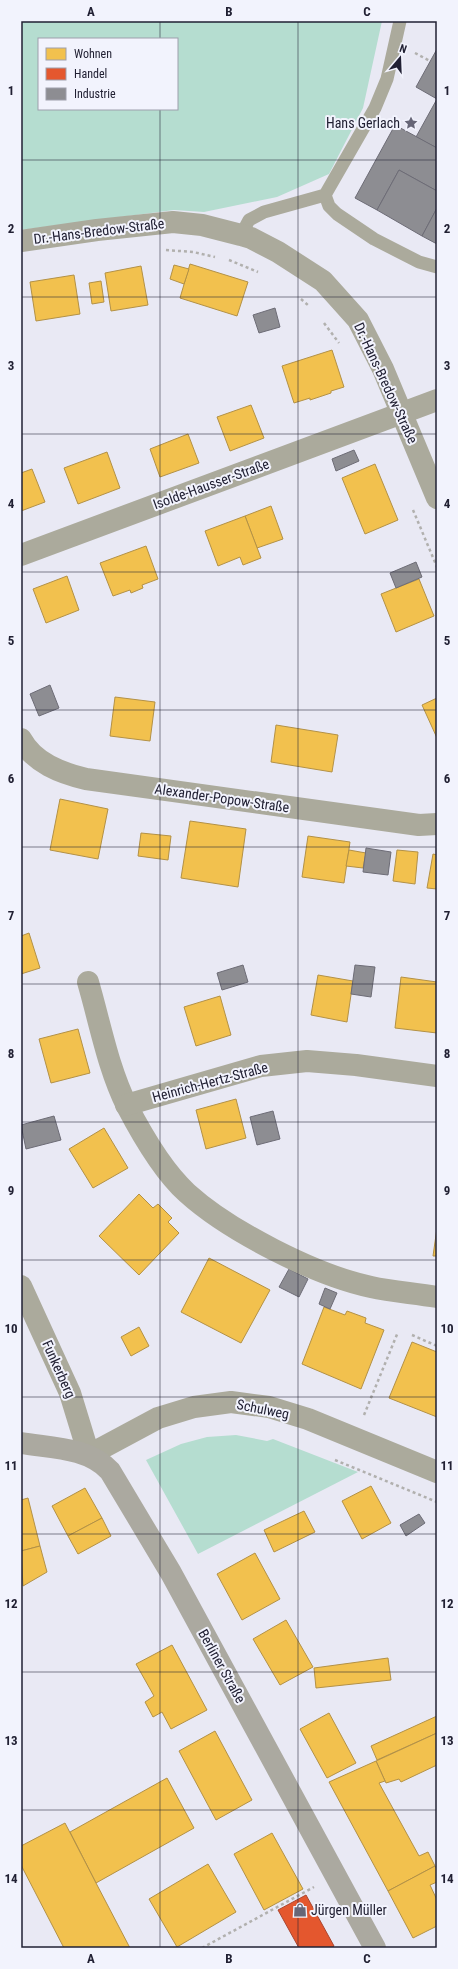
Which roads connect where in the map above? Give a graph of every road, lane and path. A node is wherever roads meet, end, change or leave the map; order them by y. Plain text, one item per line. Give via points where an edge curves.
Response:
1 (400, 21) edge
2 (326, 195) junction
3 (241, 235) junction
4 (21, 241) edge
5 (163, 250) dead end
6 (437, 267) edge
7 (262, 274) dead end
8 (300, 298) dead end
9 (311, 308) dead end
10 (321, 320) dead end
11 (340, 344) dead end
12 (437, 400) edge
13 (402, 413) junction
14 (437, 498) edge
15 (413, 509) dead end
16 (21, 555) edge
17 (437, 567) edge
18 (21, 739) edge
19 (437, 824) edge
20 (88, 982) dead end
21 (437, 1076) edge
22 (126, 1105) junction
23 (21, 1286) edge
24 (437, 1296) edge
25 (398, 1332) dead end
26 (412, 1335) dead end
27 (437, 1346) edge
28 (368, 1406) dead end
29 (21, 1443) edge
30 (89, 1455) junction
31 (328, 1457) dead end
32 (437, 1472) edge
33 (437, 1502) edge
34 (310, 1889) dead end
35 (202, 1948) edge
36 (375, 1948) edge

1 - 2 lane via 387,79
2 - 3 lane via 264,212 249,220
2 - 6 lane via 329,206 336,214 374,239 419,262
3 - 4 street, Dr.-Hans-Bredow-Straße via 202,225 173,222
3 - 13 street, Dr.-Hans-Bredow-Straße via 278,252 323,281 358,320
5 - 7 path via 192,252 228,260
8 - 9 path
10 - 11 path
12 - 13 street, Isolde-Hausser-Straße
13 - 14 street, Dr.-Hans-Bredow-Straße
13 - 16 street, Isolde-Hausser-Straße
15 - 17 path
18 - 19 street, Alexander-Popow-Straße via 40,760 61,773 86,779 419,825
20 - 22 street
21 - 22 street, Heinrich-Hertz-Straße via 307,1061 261,1066
22 - 24 street via 153,1152 186,1192 233,1226 278,1252 328,1274 371,1287
23 - 30 street, Funkerberg via 70,1393
25 - 28 path
26 - 27 path
29 - 30 street, Berliner Straße
30 - 32 street, Schulweg via 158,1418 194,1407 231,1402 269,1407 308,1419
30 - 36 street, Berliner Straße via 102,1462 110,1471 136,1512
31 - 33 path
34 - 35 path

